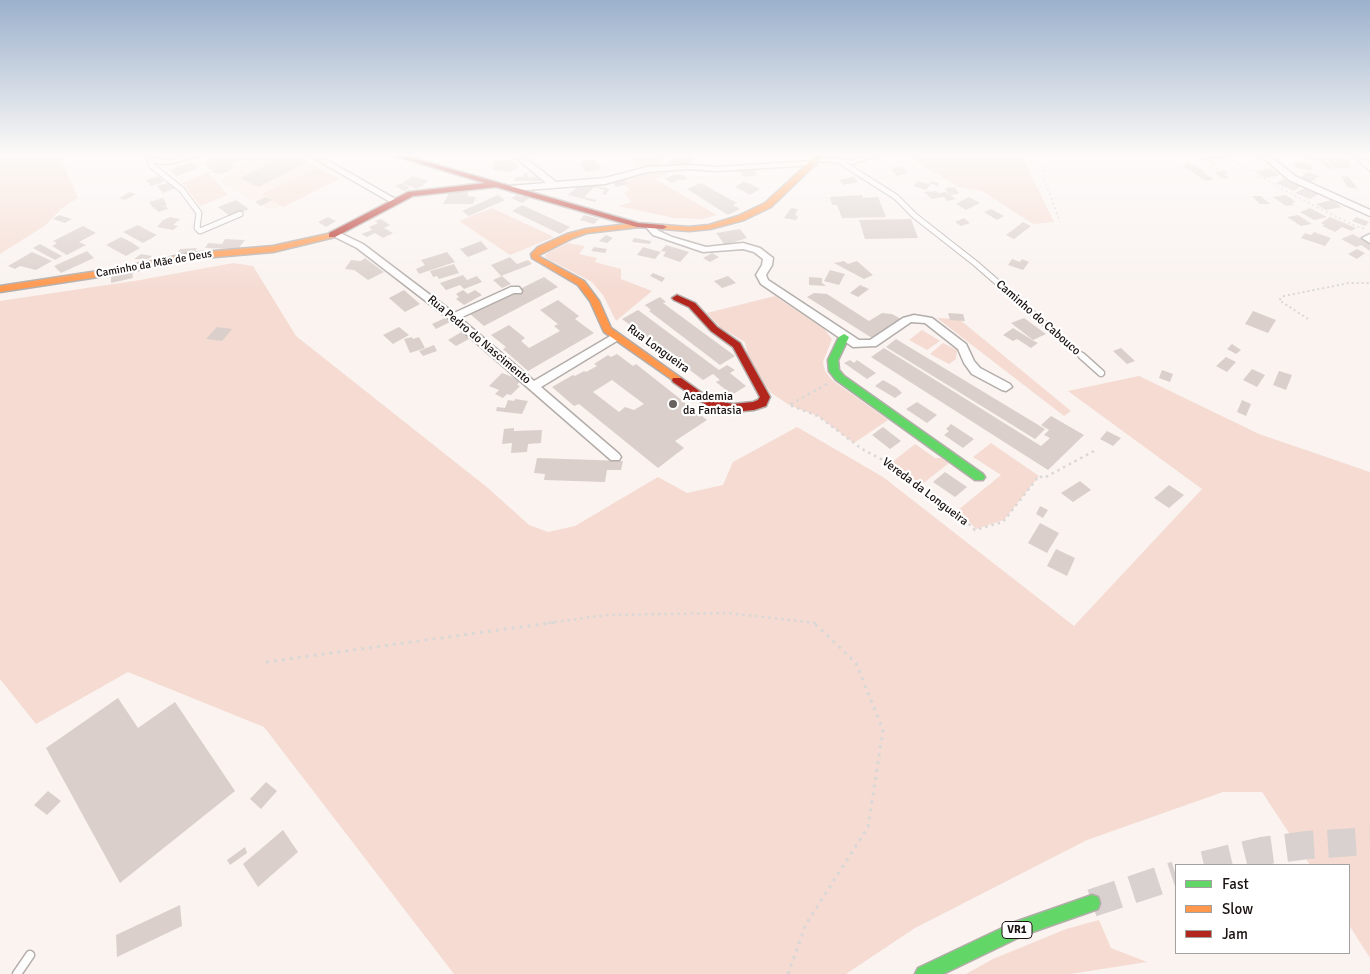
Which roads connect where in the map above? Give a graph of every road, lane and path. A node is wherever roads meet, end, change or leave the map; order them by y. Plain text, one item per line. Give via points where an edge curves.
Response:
1 (191, 201) edge
2 (395, 201) edge
3 (558, 201) edge
4 (772, 201) edge
5 (901, 201) edge
6 (1052, 201) edge
7 (1306, 201) edge
8 (1343, 201) edge
9 (240, 214) dead end
10 (1370, 214) edge
11 (1060, 222) dead end
12 (637, 225) junction
13 (650, 227) junction
14 (1370, 230) edge
15 (336, 234) junction
16 (1370, 283) edge
17 (0, 289) edge
18 (517, 290) dead end
19 (677, 298) dead end
20 (453, 317) junction
21 (1308, 319) dead end
22 (616, 336) junction
23 (844, 337) junction
24 (1101, 373) dead end
25 (833, 380) dead end
26 (533, 386) junction
27 (1006, 387) dead end
28 (1094, 451) dead end
29 (615, 457) dead end
30 (979, 477) dead end
31 (266, 662) dead end
32 (1092, 903) tunnel mouth
33 (30, 955) dead end
34 (17, 974) edge
35 (788, 974) edge
36 (924, 974) edge

1 - 9 lane via 199,212 197,228 200,231
2 - 15 main road, Caminho da Mãe de Deus
3 - 12 main road
4 - 13 main road via 741,218 710,227
5 - 24 lane, Caminho do Cabouco
6 - 11 path
7 - 14 path
8 - 10 street
12 - 13 main road
12 - 22 main road, Rua Longueira via 586,231 535,254 540,262 581,283 594,301 607,330
13 - 23 street via 669,239 706,250 743,246 757,250 768,258 761,275 764,282
15 - 17 main road, Caminho da Mãe de Deus via 273,249 191,256
15 - 20 street, Rua Pedro do Nascimento via 360,246
16 - 21 path via 1321,288 1279,300
18 - 20 street
19 - 22 main road, Rua Longueira via 692,305 714,329 737,345 763,391 762,403 733,408 710,403
20 - 26 street, Rua Pedro do Nascimento
22 - 26 street
23 - 27 street via 857,344 872,343 907,320 928,320 962,347 976,370
23 - 30 main road via 833,360 834,371 840,378
25 - 28 path, Vereda da Longueira via 789,405 818,416 956,512 975,530 1003,522 1040,476 1044,478
26 - 29 street, Rua Pedro do Nascimento
31 - 35 path via 606,615 728,613 815,622 856,664 883,730 868,827 806,924
32 - 36 main road, VR1 via 1021,928
33 - 34 lane

